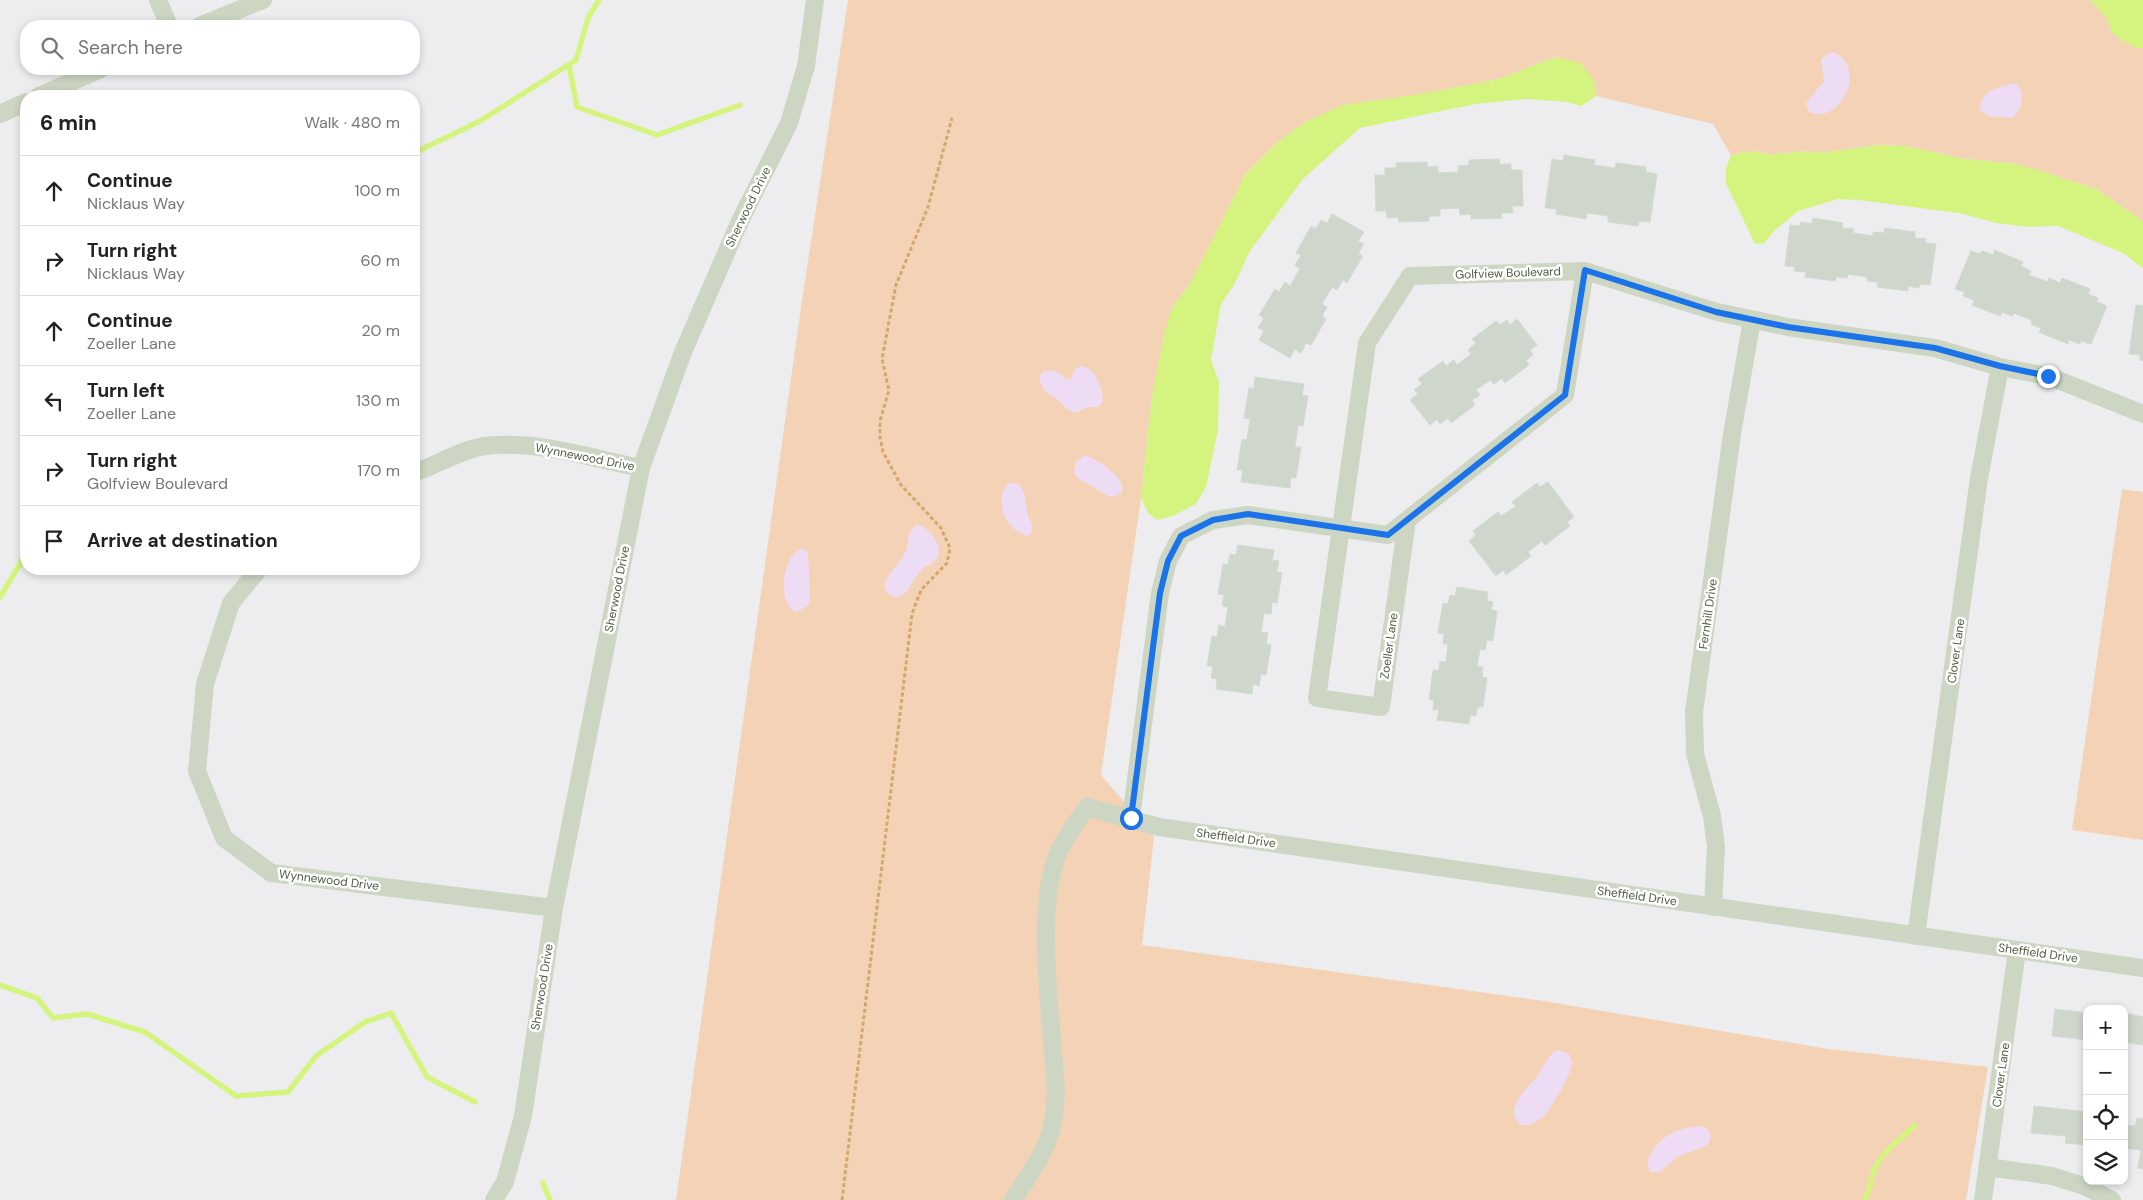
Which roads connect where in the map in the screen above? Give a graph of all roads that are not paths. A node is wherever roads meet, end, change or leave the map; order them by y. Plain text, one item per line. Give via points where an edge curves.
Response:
1 (158, 0) edge
2 (263, 0) edge
3 (815, 0) edge
4 (166, 20) edge
5 (214, 20) edge
6 (87, 75) edge
7 (53, 90) edge
8 (20, 105) edge
9 (0, 114) edge
10 (1585, 270) junction
11 (1752, 320) junction
12 (2000, 366) junction
13 (2143, 414) edge
14 (641, 468) junction
15 (420, 471) edge
16 (1407, 520) junction
17 (1340, 529) junction
18 (254, 575) edge
19 (1317, 698) joint
20 (1131, 818) junction
21 (1713, 907) junction
22 (554, 908) junction
23 (1916, 936) junction
24 (2017, 950) junction
25 (2143, 968) edge
26 (1988, 1167) junction
27 (494, 1200) edge
28 (1013, 1200) edge
29 (1983, 1200) edge
30 (2112, 1200) edge

1 - 4 street
2 - 5 street
3 - 14 street, Sherwood Drive via 806,66 788,123 686,343
6 - 7 street
8 - 9 street
10 - 11 street, Golfview Boulevard via 1716,312
10 - 16 street via 1565,395
10 - 17 street, Golfview Boulevard via 1410,276 1367,343
11 - 12 street, Golfview Boulevard via 1935,348
11 - 21 street, Fernhill Drive via 1732,434 1694,712 1695,754 1712,816 1716,847
12 - 13 street, Golfview Boulevard via 2048,376
12 - 23 street, Clover Lane via 1979,478
14 - 15 street, Wynnewood Drive via 533,446 485,446
14 - 22 street, Sherwood Drive
16 - 17 street via 1388,535
16 - 19 street, Zoeller Lane via 1381,707
17 - 19 street, Golfview Boulevard
17 - 20 street via 1248,514 1213,520 1181,536 1168,561 1160,593
18 - 22 street, Wynnewood Drive via 231,602 205,684 196,771 224,838 271,873
20 - 21 street, Sheffield Drive via 1158,827
20 - 28 street, Sheffield Drive via 1087,807 1065,838 1057,856 1049,886 1047,935 1055,1112 1044,1149
21 - 23 street, Sheffield Drive
22 - 27 street, Sherwood Drive via 523,1116 505,1182
23 - 24 street, Sheffield Drive
24 - 25 street, Sheffield Drive
24 - 26 street, Clover Lane
26 - 29 street, Clover Lane
26 - 30 street via 2052,1176 2084,1186

